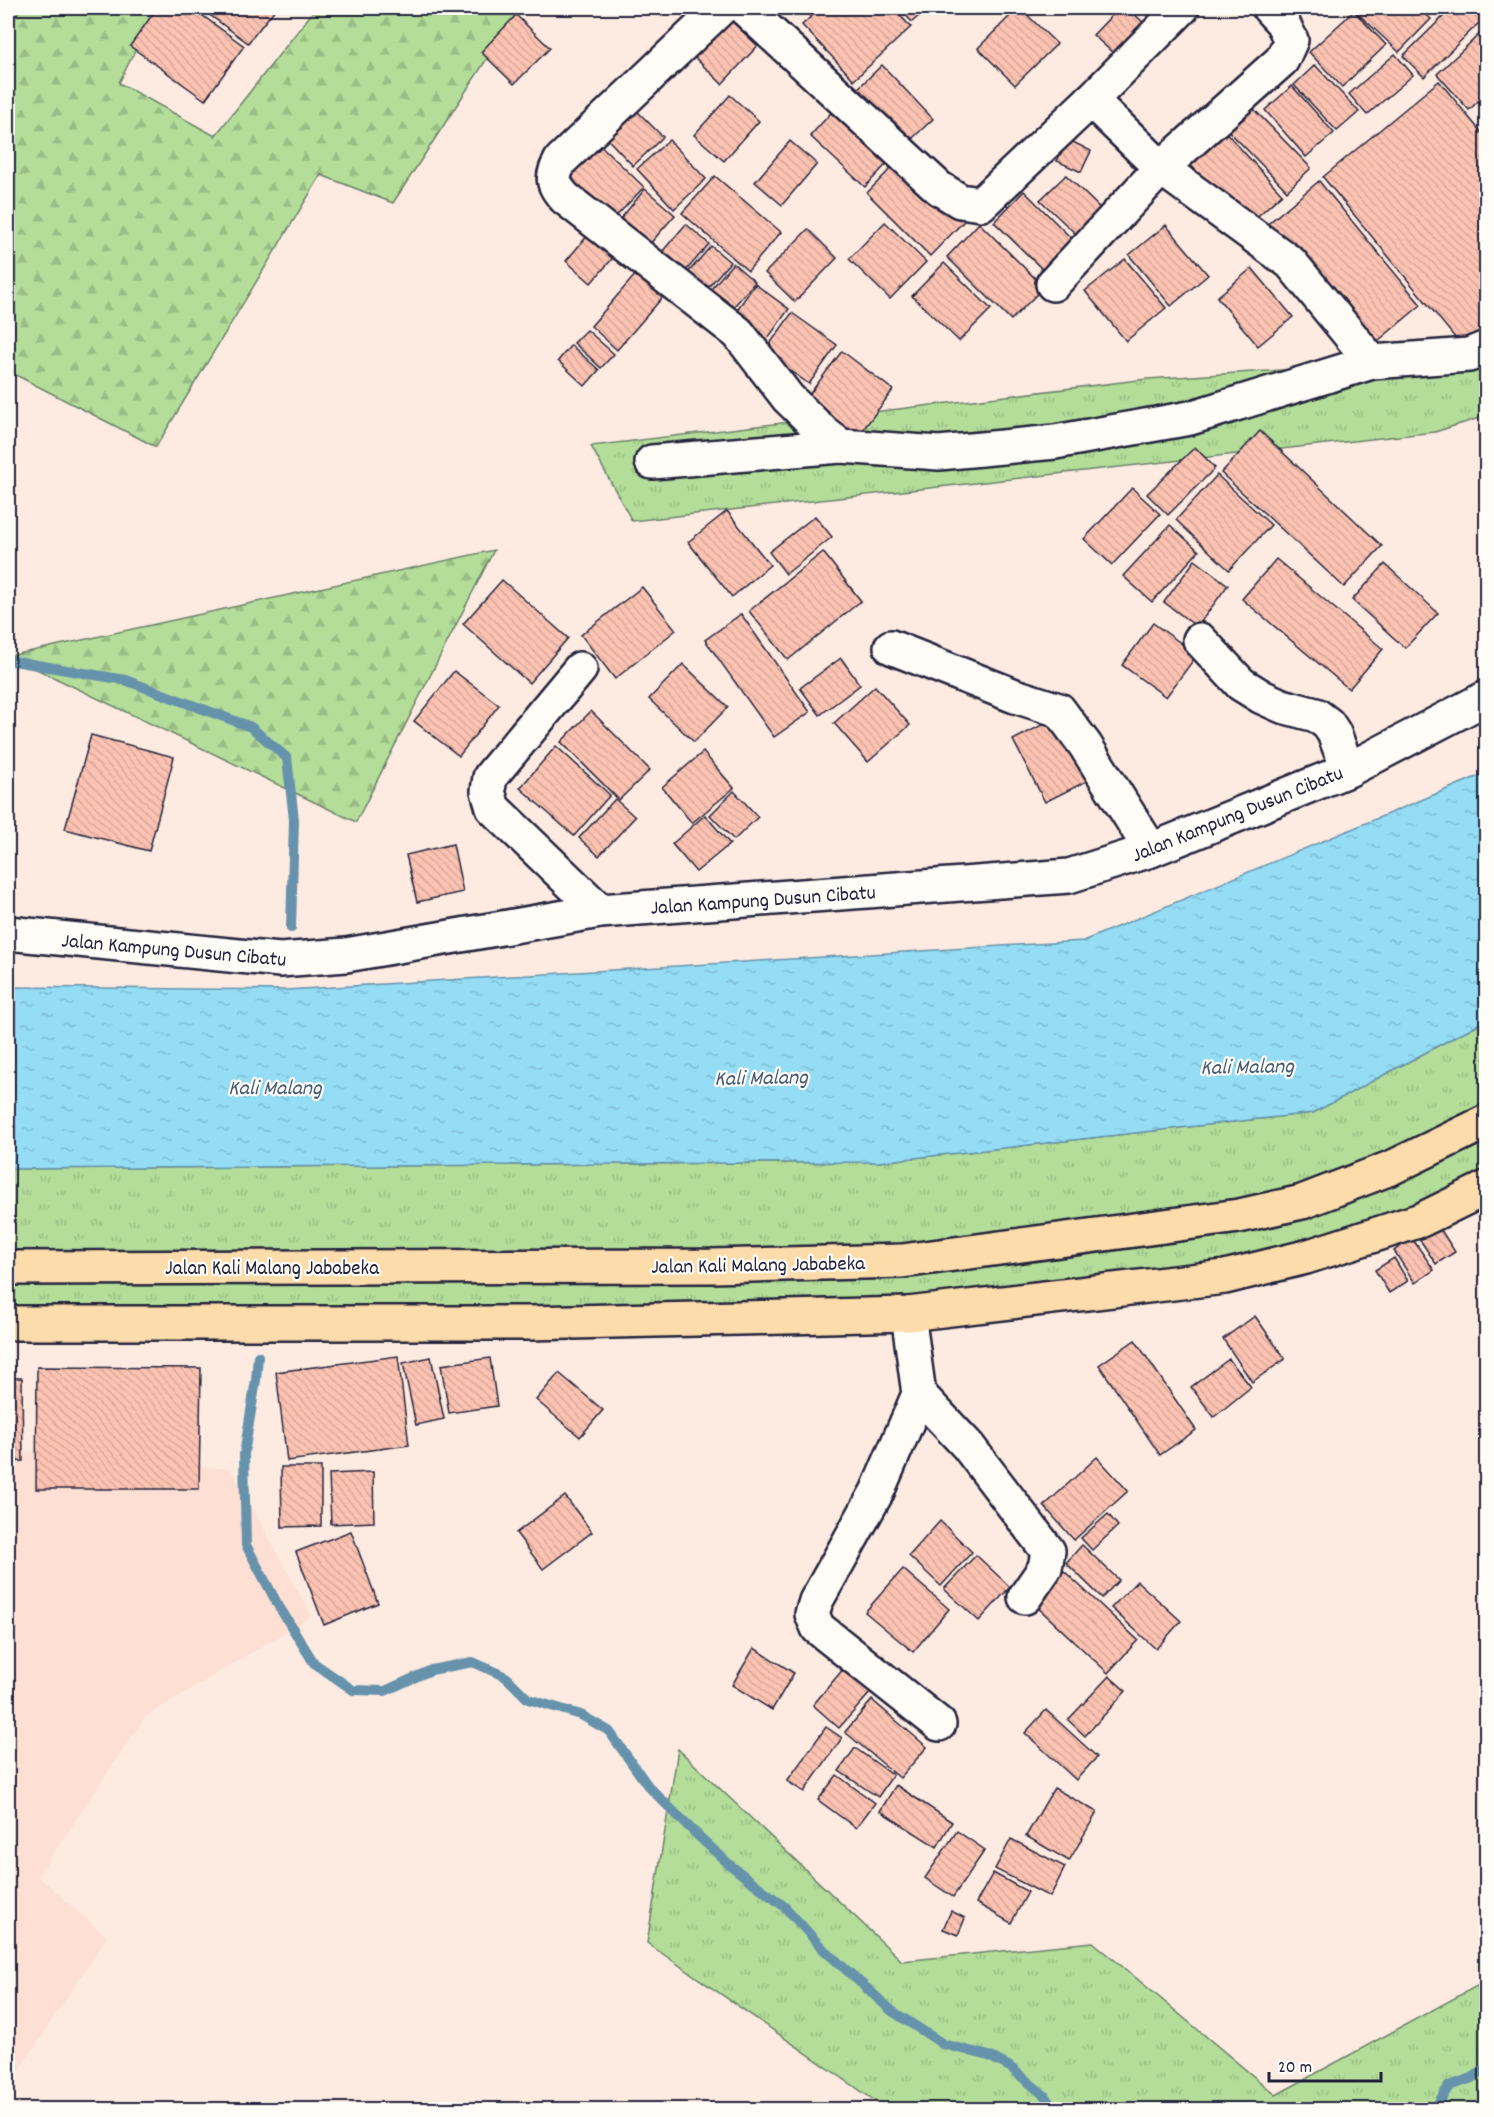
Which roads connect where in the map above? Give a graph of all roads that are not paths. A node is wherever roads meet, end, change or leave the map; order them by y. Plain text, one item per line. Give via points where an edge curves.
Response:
1 (721, 8) edge
2 (744, 8) edge
3 (1182, 8) edge
4 (1269, 8) edge
5 (1091, 100) junction
6 (1161, 168) junction
7 (1053, 284) dead end
8 (1486, 348) edge
9 (1372, 363) junction
10 (841, 446) junction
11 (652, 462) dead end
12 (1200, 640) dead end
13 (891, 647) dead end
14 (580, 669) dead end
15 (1486, 698) edge
16 (1348, 770) junction
17 (1151, 850) junction
18 (600, 911) junction
19 (8, 933) edge
20 (1486, 1122) edge
21 (1486, 1188) edge
22 (8, 1268) edge
23 (908, 1314) junction
24 (8, 1323) edge
25 (918, 1394) junction
26 (1025, 1597) dead end
27 (939, 1724) dead end

1 - 10 street via 561,160 554,171 554,186 738,333 788,399
2 - 5 street via 939,188 960,201 981,204
3 - 5 street
4 - 6 street via 1291,40 1282,60
5 - 6 street
6 - 7 street
6 - 9 street via 1291,263
8 - 9 street via 1468,355
9 - 10 street via 1190,418 1055,442 939,453
10 - 11 street
12 - 16 street via 1241,684 1262,698 1316,715 1328,724
13 - 17 street via 1059,710
14 - 18 street via 490,777 488,791 494,808
15 - 16 street, Jalan Kampung Dusun Cibatu
16 - 17 street, Jalan Kampung Dusun Cibatu
17 - 18 street, Jalan Kampung Dusun Cibatu via 1069,876
18 - 19 street, Jalan Kampung Dusun Cibatu via 346,955 280,960
20 - 22 main road, Jalan Kali Malang Jababeka via 1393,1167 1302,1202 1239,1216 902,1260 711,1266
21 - 23 main road via 1421,1220 1306,1257 1225,1277
23 - 24 main road via 529,1323
23 - 25 street
25 - 26 street via 968,1446 1048,1551 1045,1568
25 - 27 street via 877,1492 812,1614 818,1628

